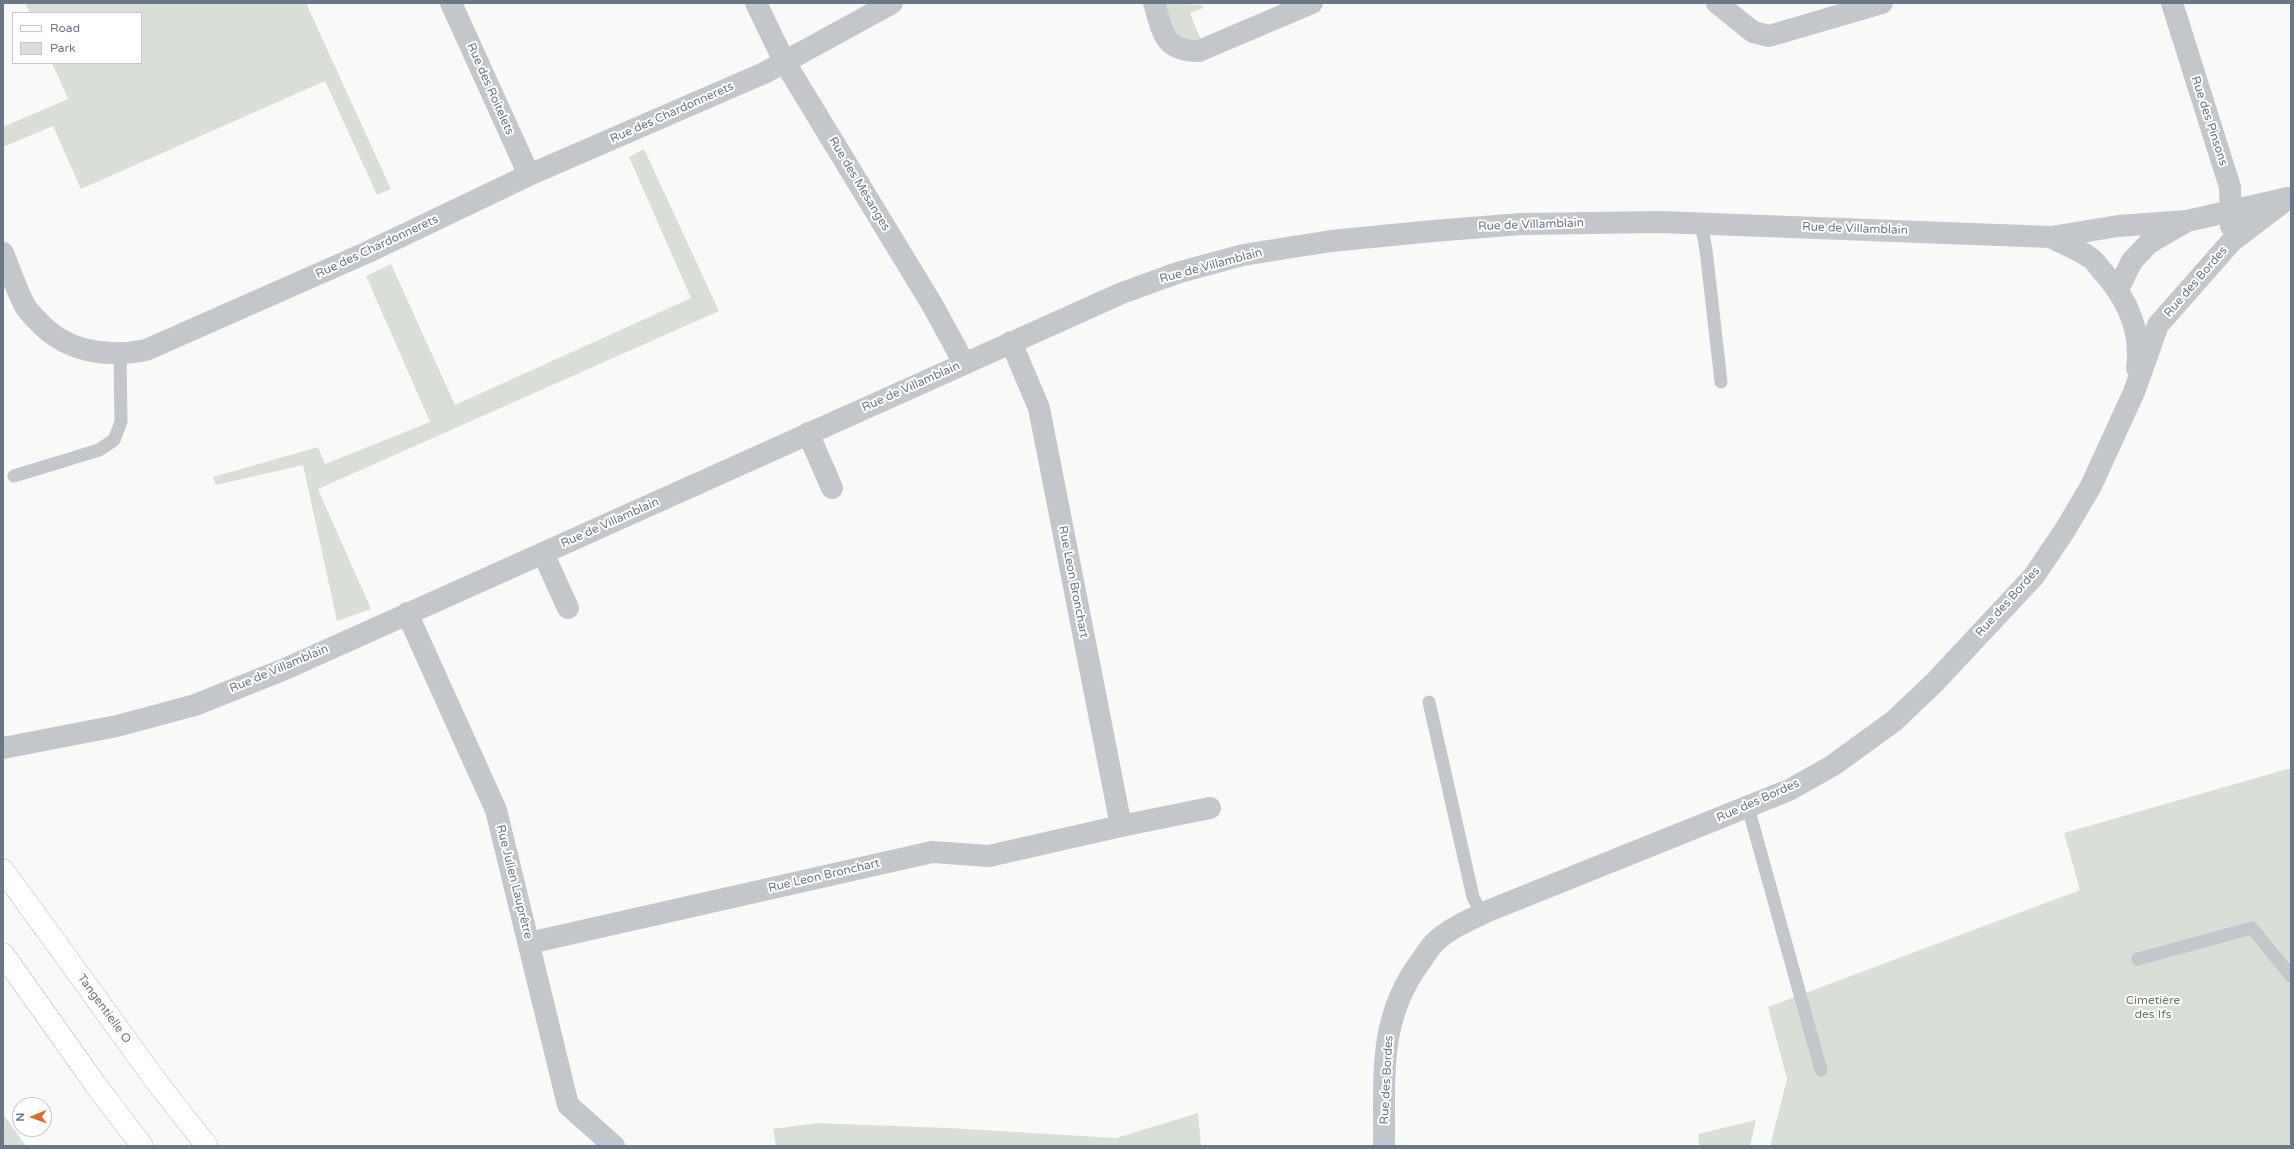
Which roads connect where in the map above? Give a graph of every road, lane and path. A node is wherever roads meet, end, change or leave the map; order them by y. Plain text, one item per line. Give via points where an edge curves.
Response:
1 (451, 3) edge
2 (756, 3) edge
3 (892, 3) edge
4 (1154, 3) edge
5 (1312, 3) edge
6 (1717, 3) edge
7 (1882, 3) edge
8 (2172, 3) edge
9 (784, 61) junction
10 (529, 175) junction
11 (2289, 197) edge
12 (2230, 213) junction
13 (2187, 221) junction
14 (1701, 223) junction
15 (2051, 237) junction
16 (2232, 241) junction
17 (3, 253) edge
18 (2118, 289) junction
19 (1011, 342) junction
20 (120, 354) junction
21 (964, 363) junction
22 (1721, 382) dead end
23 (2134, 392) junction
24 (808, 433) junction
25 (14, 476) dead end
26 (832, 488) dead end
27 (543, 553) junction
28 (568, 608) dead end
29 (407, 613) junction
30 (1429, 702) dead end
31 (3, 748) edge
32 (1748, 807) junction
33 (1210, 808) dead end
34 (1121, 826) junction
35 (3, 870) edge
36 (1482, 914) junction
37 (529, 943) junction
38 (3, 954) edge
39 (2138, 959) dead end
40 (2291, 976) edge
41 (1821, 1070) dead end
42 (142, 1146) edge
43 (207, 1146) edge
44 (614, 1146) edge
45 (1384, 1146) edge

1 - 10 street, Rue des Roitelets
2 - 9 street, Rue des Mésanges
3 - 9 street, Rue des Chardonnerets
4 - 5 street via 1164,34 1173,46 1189,51 1199,51
6 - 7 street via 1753,32 1769,36
8 - 12 street, Rue des Pinsons via 2230,187
9 - 10 street, Rue des Chardonnerets via 764,73
9 - 21 street, Rue des Mésanges via 925,293
10 - 20 street, Rue des Chardonnerets via 158,347
11 - 12 street, Rue de Villamblain
11 - 16 street, Rue des Bordes
12 - 13 street, Rue de Villamblain
12 - 16 street, Rue des Pinsons
13 - 15 street, Rue de Villamblain via 2118,226
13 - 18 street via 2150,243 2132,261
14 - 15 street, Rue de Villamblain
14 - 19 street, Rue de Villamblain via 1522,224 1331,241 1243,255 1180,272 1122,293
14 - 22 lane
15 - 18 street, Rue des Bordes via 2090,257
16 - 23 street, Rue des Bordes via 2158,325
17 - 20 street, Rue des Chardonnerets via 26,308 41,325 59,339 86,350
18 - 23 street, Rue des Bordes via 2129,310 2136,334 2139,355
19 - 21 street, Rue de Villamblain
19 - 34 street, Rue Leon Bronchart via 1039,408
20 - 25 lane via 121,422 114,440 99,450
21 - 24 street, Rue de Villamblain
23 - 32 street, Rue des Bordes via 2091,486 2065,530 2034,576 2003,610 1894,721 1832,766 1789,790
24 - 26 street
24 - 27 street, Rue de Villamblain
27 - 28 street
27 - 29 street, Rue de Villamblain
29 - 31 street, Rue de Villamblain via 284,669 195,705 117,726
29 - 37 street, Rue Julien Lauprêtre via 496,810
30 - 36 lane via 1472,897
32 - 36 street, Rue des Bordes
32 - 41 lane
33 - 34 street, Rue Leon Bronchart
34 - 37 street, Rue Leon Bronchart via 989,856 932,852
35 - 43 main road, Tangentielle O
36 - 45 street, Rue des Bordes via 1435,942 1410,974 1396,1003 1386,1042
37 - 44 street, Rue Julien Lauprêtre via 568,1105
38 - 42 main road
39 - 40 lane via 2252,928

